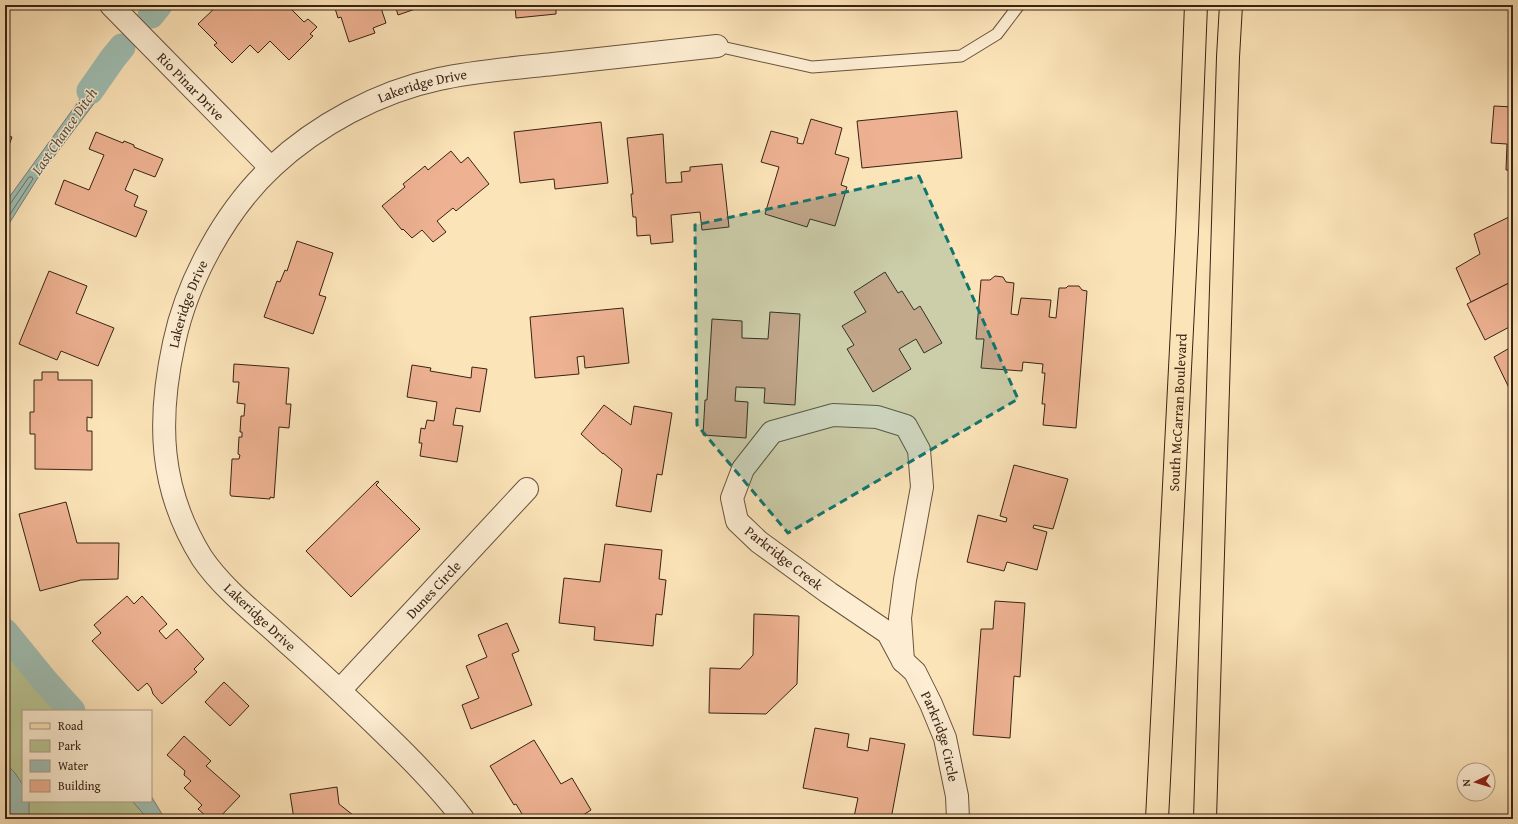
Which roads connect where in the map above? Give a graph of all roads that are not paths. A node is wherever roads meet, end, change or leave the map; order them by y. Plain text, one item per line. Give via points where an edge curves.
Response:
1 (111, 5) edge
2 (1019, 5) edge
3 (1196, 5) edge
4 (1231, 5) edge
5 (717, 46) joint
6 (271, 168) junction
7 (527, 489) dead end
8 (904, 661) junction
9 (340, 690) junction
10 (463, 819) edge
11 (958, 819) edge
12 (1157, 819) edge
13 (1205, 819) edge

1 - 6 street, Rio Pinar Drive
2 - 5 lane via 997,34 961,56 812,67
3 - 12 main road, South McCarran Boulevard
4 - 13 main road
5 - 6 street, Lakeridge Drive via 487,71 437,79 393,92 351,111 308,138
6 - 9 street, Lakeridge Drive via 213,243 193,284 177,327 167,373 165,462 174,499 187,531 204,561 228,588
7 - 9 street, Dunes Circle
8 - 8 street, Parkridge Creek via 888,633 759,542 737,521 732,498 743,469 772,432 833,415 876,417 906,426 919,450 922,488 900,618
8 - 11 street, Parkridge Circle via 915,672 945,738 957,796
9 - 10 street, Lakeridge Drive via 428,776

